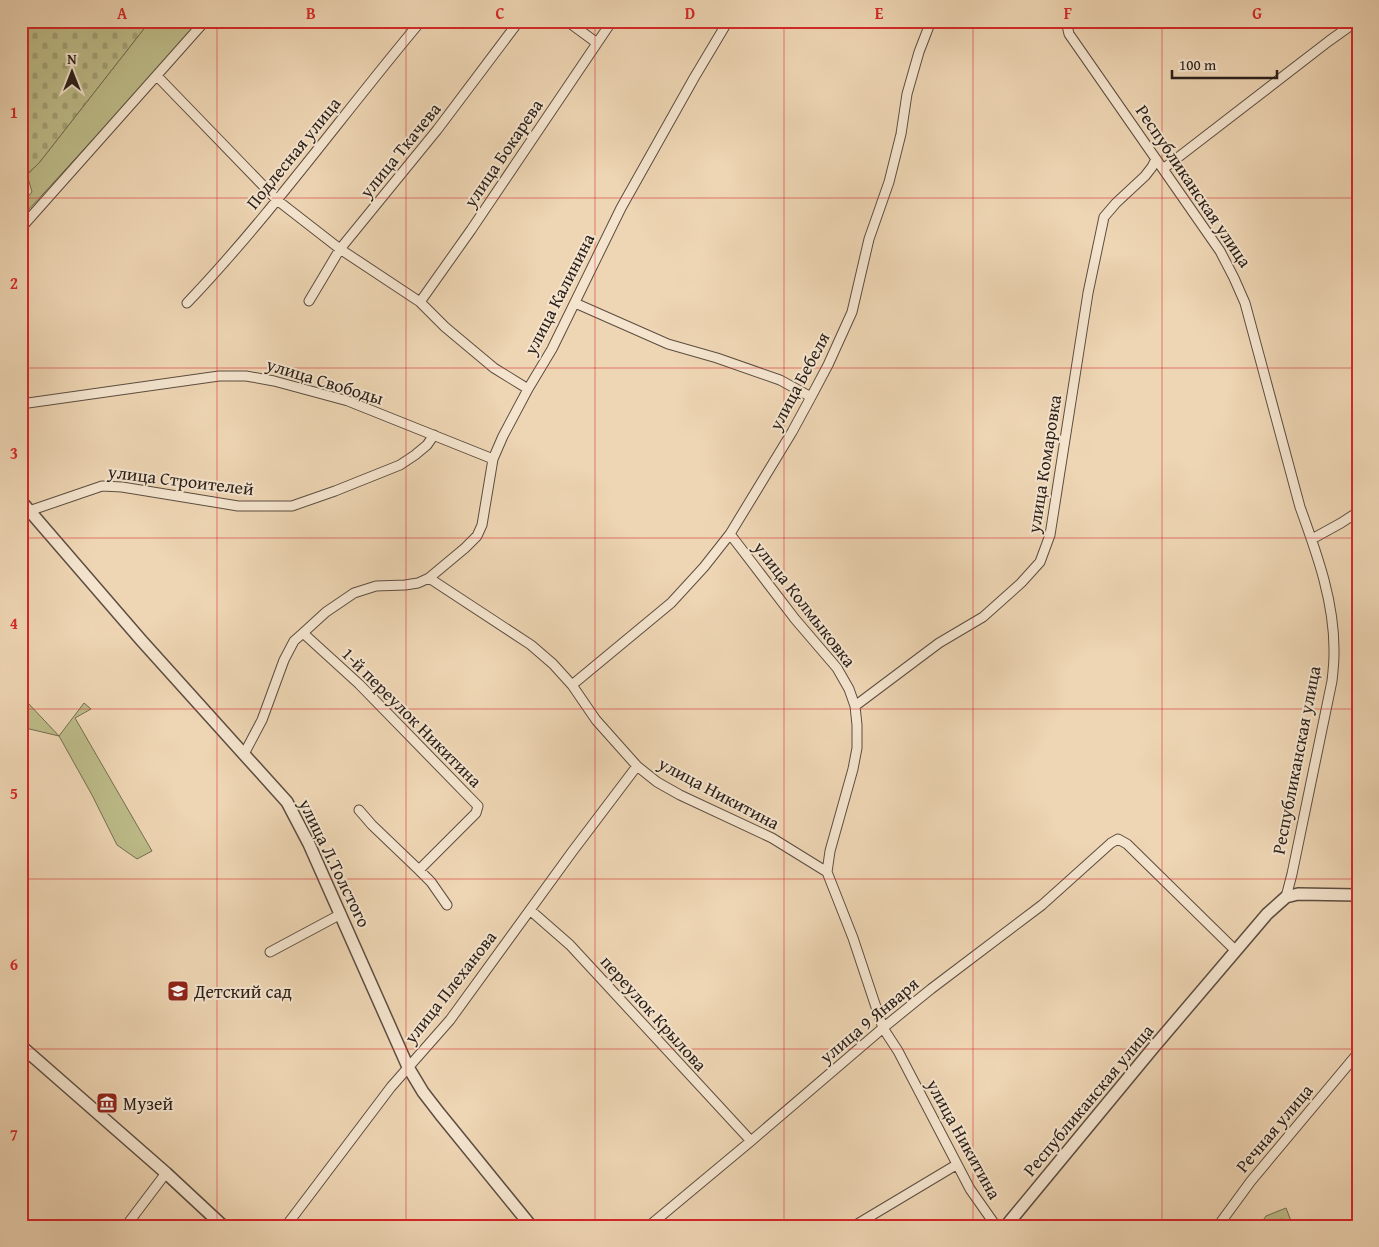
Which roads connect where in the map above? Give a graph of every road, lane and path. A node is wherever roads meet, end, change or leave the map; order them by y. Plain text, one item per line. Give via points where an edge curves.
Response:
1 (205, 21) edge
2 (421, 21) edge
3 (520, 21) edge
4 (567, 21) edge
5 (612, 21) edge
6 (728, 21) edge
7 (931, 21) edge
8 (1066, 21) edge
9 (1358, 21) edge
10 (598, 43) junction
11 (157, 76) junction
12 (1156, 159) junction
13 (1162, 169) junction
14 (277, 200) junction
15 (21, 228) edge
16 (340, 250) junction
17 (309, 301) dead end
18 (420, 302) junction
19 (187, 303) dead end
20 (575, 303) junction
21 (528, 389) junction
22 (811, 397) junction
23 (21, 404) edge
24 (434, 435) junction
25 (493, 459) junction
26 (21, 501) edge
27 (29, 511) junction
28 (1358, 512) edge
29 (730, 534) junction
30 (1312, 539) junction
31 (428, 578) junction
32 (303, 632) junction
33 (572, 685) junction
34 (855, 706) junction
35 (244, 754) junction
36 (637, 766) junction
37 (359, 810) dead end
38 (419, 870) junction
39 (826, 872) junction
40 (1358, 895) edge
41 (1286, 897) junction
42 (447, 905) dead end
43 (530, 910) junction
44 (341, 914) junction
45 (1236, 951) junction
46 (270, 952) dead end
47 (883, 1028) junction
48 (21, 1046) edge
49 (1358, 1054) edge
50 (408, 1067) junction
51 (751, 1141) junction
52 (956, 1164) junction
53 (166, 1173) junction
54 (126, 1226) edge
55 (223, 1226) edge
56 (286, 1226) edge
57 (531, 1226) edge
58 (650, 1226) edge
59 (854, 1226) edge
60 (996, 1226) edge
61 (1006, 1226) edge
62 (1218, 1226) edge

1 - 11 street
2 - 14 street, Подлесная улица
3 - 16 street, улица Ткачева
4 - 10 street
5 - 10 street, улица Бокарева
6 - 20 street, улица Калинина via 621,208
7 - 22 street, улица Бебеля via 907,94 889,182 869,239 852,312
8 - 12 street, Республиканская улица via 1068,34
9 - 13 street
10 - 18 street, улица Бокарева
11 - 14 street
11 - 15 street
12 - 13 street, Республиканская улица
12 - 34 street, улица Комаровка via 1145,176 1104,216 1088,293 1050,535 1040,562 983,617 939,644
13 - 30 street, Республиканская улица via 1220,251 1245,303 1300,507
14 - 16 street
14 - 19 street, Подлесная улица
16 - 17 street, улица Ткачева
16 - 18 street
18 - 21 street via 494,368
20 - 21 street, улица Калинина
20 - 22 street via 668,344 780,380
21 - 25 street, улица Калинина
22 - 29 street, улица Бебеля
23 - 24 street, улица Свободы via 219,376 246,376 274,380 348,401
24 - 25 street, улица Свободы
24 - 27 street, улица Строителей via 427,445 400,464 292,506 238,506 102,486
25 - 31 street, улица Калинина via 482,525 477,536
26 - 27 street, улица Л.Толстого
27 - 35 street, улица Л.Толстого
28 - 30 street
29 - 33 street, улица Бебеля via 671,603
29 - 34 street, улица Колмыковка via 837,668
30 - 41 street, Республиканская улица via 1331,618 1332,681
31 - 32 street via 418,583 376,586 354,593
31 - 33 street, улица Никитина via 531,645
32 - 35 street via 284,660 262,720
32 - 38 street, 1-й переулок Никитина via 359,684 478,806 476,813
33 - 36 street, улица Никитина via 596,720
34 - 39 street, улица Колмыковка via 857,748 854,769
35 - 44 street, улица Л.Толстого via 287,802
36 - 39 street, улица Никитина via 657,782 772,838
36 - 43 street, улица Плеханова
37 - 38 street
38 - 42 street
39 - 47 street, улица Никитина via 853,938
40 - 41 street via 1298,894
41 - 45 street, Республиканская улица
43 - 50 street, улица Плеханова via 450,1020
43 - 51 street, переулок Крылова via 570,945
44 - 46 street
44 - 50 street, улица Л.Толстого
45 - 47 street, улица 9 Января via 1127,844 1118,839 1042,905
45 - 61 street, Республиканская улица
47 - 51 street, улица 9 Января
47 - 52 street, улица Никитина
48 - 53 street
49 - 62 street, Речная улица via 1250,1181
50 - 56 street, улица Плеханова
50 - 57 street, улица Л.Толстого via 423,1092
51 - 58 street, улица 9 Января
52 - 59 street
52 - 60 street, улица Никитина
53 - 54 street
53 - 55 street

